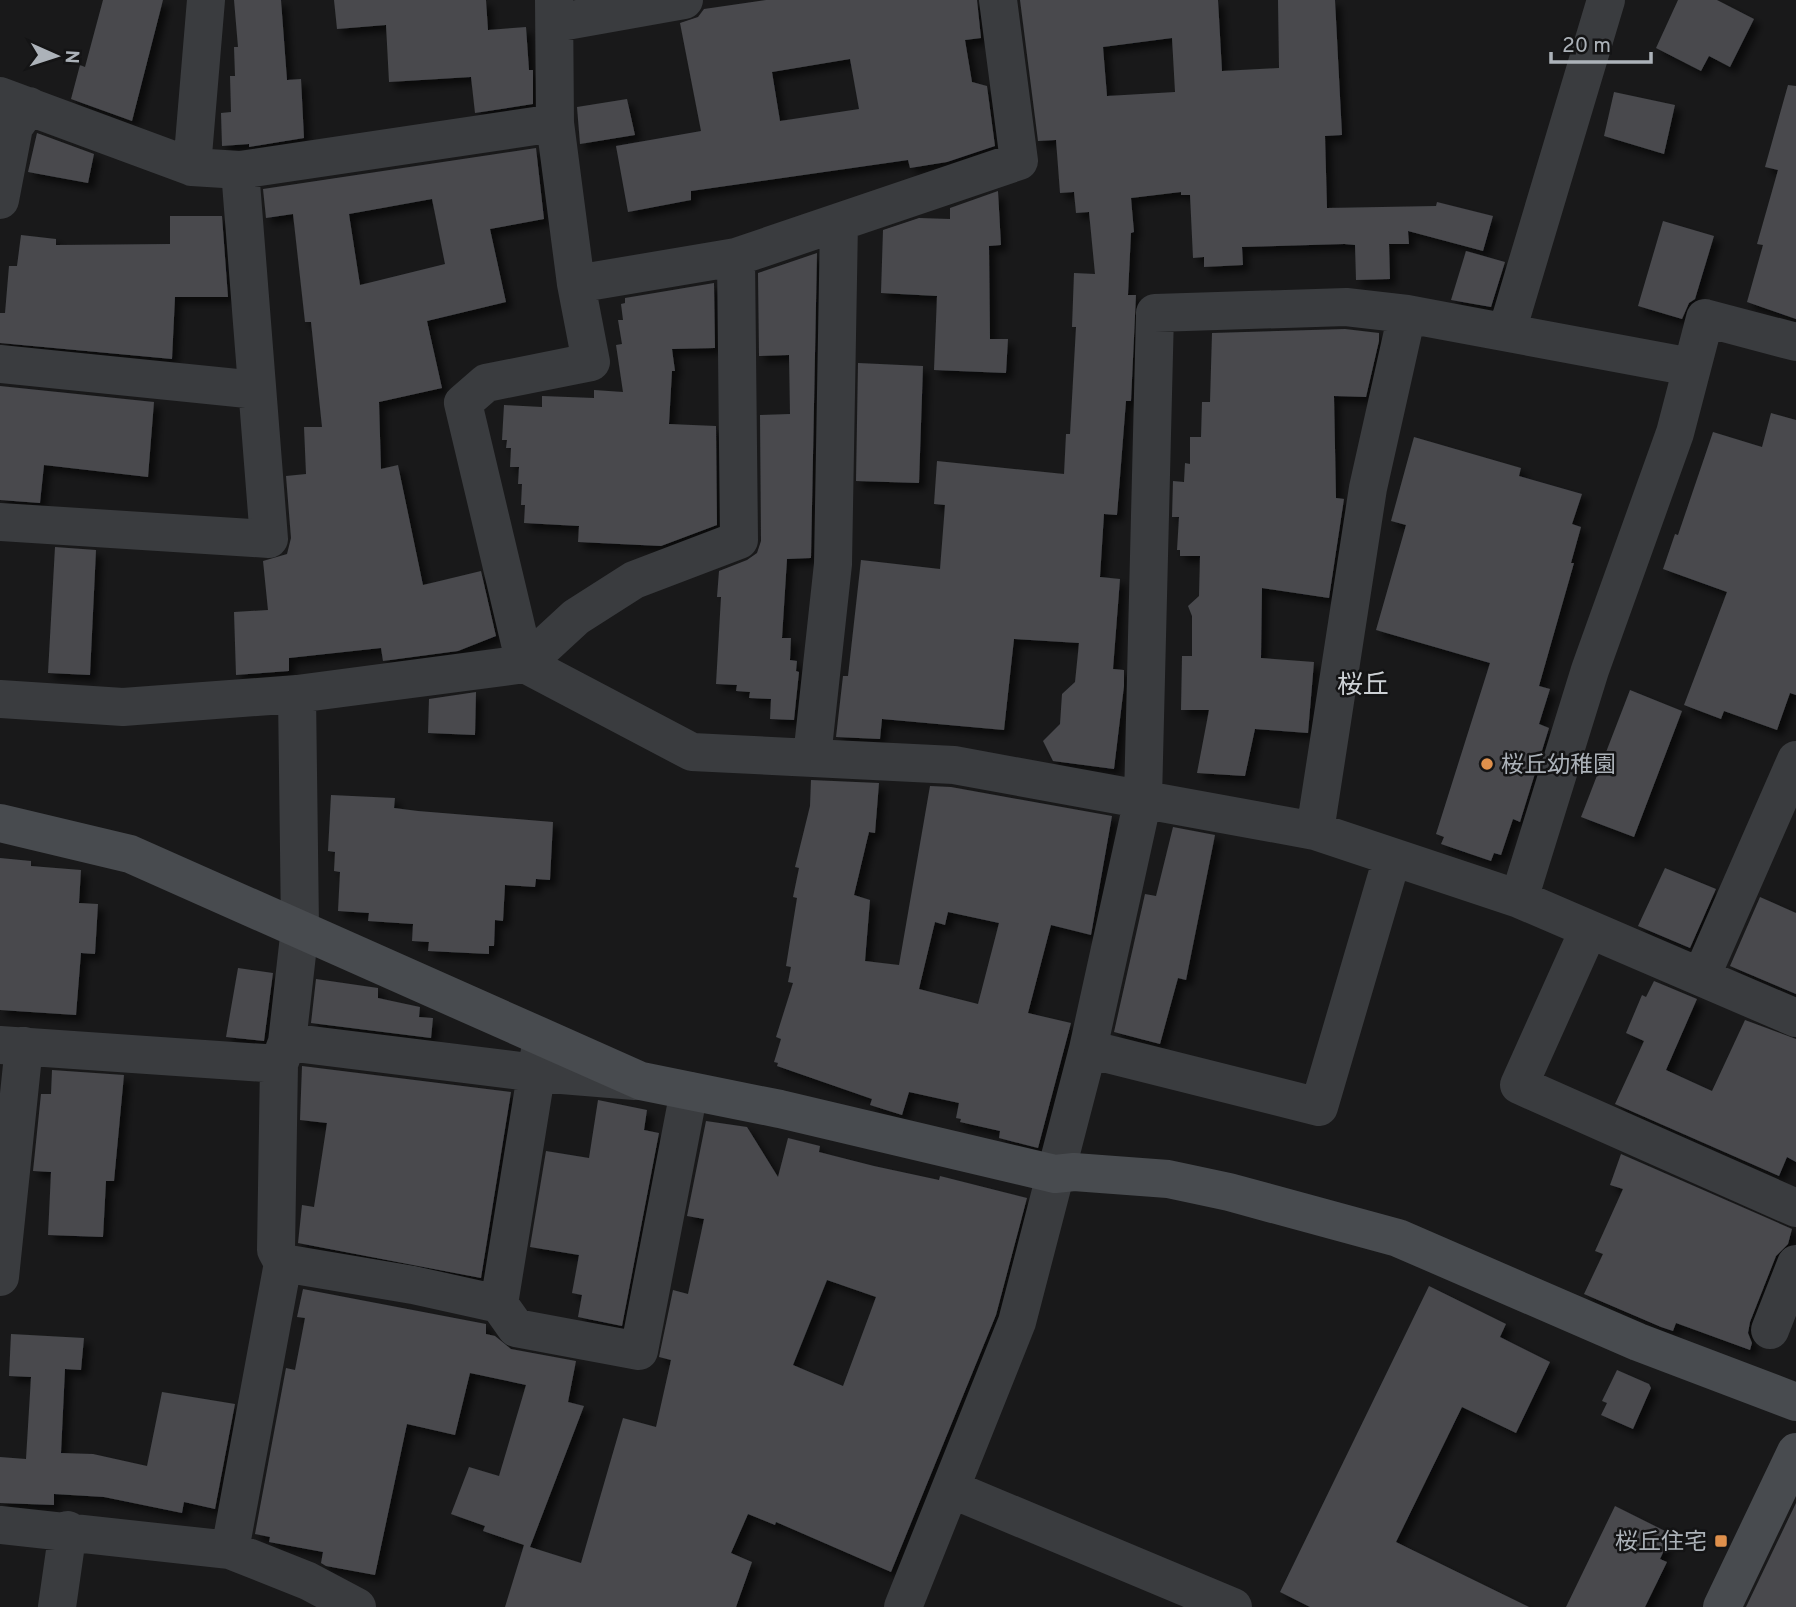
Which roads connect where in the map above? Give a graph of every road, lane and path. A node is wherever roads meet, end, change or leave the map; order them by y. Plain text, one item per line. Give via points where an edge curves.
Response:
1 (206, 0) edge
2 (684, 0) edge
3 (999, 0) edge
4 (1606, 0) edge
5 (554, 11) edge
6 (15, 101) edge
7 (555, 123) junction
8 (192, 167) junction
9 (240, 170) junction
10 (0, 200) edge
11 (839, 222) junction
12 (736, 257) junction
13 (576, 285) junction
14 (1407, 314) junction
15 (1507, 331) junction
16 (1796, 342) edge
17 (0, 363) edge
18 (1692, 367) junction
19 (257, 390) junction
20 (0, 522) edge
21 (526, 664) junction
22 (297, 694) junction
23 (0, 698) edge
24 (812, 757) junction
25 (1796, 760) edge
26 (1143, 799) junction
27 (0, 823) edge
28 (1315, 831) junction
29 (1392, 858) junction
30 (1520, 899) junction
31 (300, 928) junction
32 (1589, 929) junction
33 (1700, 978) junction
34 (1796, 1018) edge
35 (12, 1046) edge
36 (1088, 1049) junction
37 (283, 1053) junction
38 (540, 1055) junction
39 (689, 1091) junction
40 (1055, 1174) junction
41 (1796, 1208) edge
42 (283, 1263) junction
43 (1796, 1264) edge
44 (0, 1277) edge
45 (499, 1304) junction
46 (1770, 1330) dead end
47 (1796, 1402) edge
48 (1796, 1452) edge
49 (951, 1489) junction
50 (0, 1525) edge
51 (68, 1531) junction
52 (229, 1550) junction
53 (305, 1594) edge
54 (57, 1607) edge
55 (357, 1607) edge
56 (903, 1607) edge
57 (1233, 1607) edge
58 (1722, 1607) edge

1 - 8 street
2 - 5 street
3 - 11 street via 1019,161
4 - 15 street
5 - 7 street
6 - 8 street
6 - 10 street
7 - 9 street
7 - 13 street
8 - 9 street
9 - 19 street
11 - 12 street
11 - 24 street via 833,564
12 - 13 street
12 - 21 street via 739,540 634,580 576,617
13 - 21 street via 591,362 486,383 463,402
14 - 15 street
14 - 26 street via 1346,307 1155,313
14 - 28 street via 1368,488
15 - 18 street
16 - 18 street via 1705,318
17 - 19 street
18 - 30 street via 1675,433 1590,670
19 - 20 street via 269,540
21 - 22 street
21 - 24 street via 692,752
22 - 23 street via 123,707
22 - 31 street
24 - 26 street via 954,765
25 - 33 street
26 - 28 street
26 - 36 street
27 - 31 street via 130,854
28 - 29 street
29 - 30 street
29 - 36 street via 1320,1107
30 - 32 street
31 - 37 street
31 - 38 street
32 - 33 street
32 - 41 street via 1519,1085
33 - 34 street
35 - 37 street
35 - 44 street
36 - 40 street
37 - 38 street
37 - 42 street via 276,1250
38 - 39 street
38 - 45 street
39 - 40 street
39 - 45 street via 639,1351 516,1328
40 - 47 street via 1168,1180 1398,1238 1638,1342
40 - 49 street via 1017,1322
42 - 45 street
42 - 52 street
43 - 46 street
48 - 58 street
49 - 56 street
49 - 57 street
50 - 51 street
51 - 52 street
51 - 54 street
52 - 53 street
53 - 55 street

